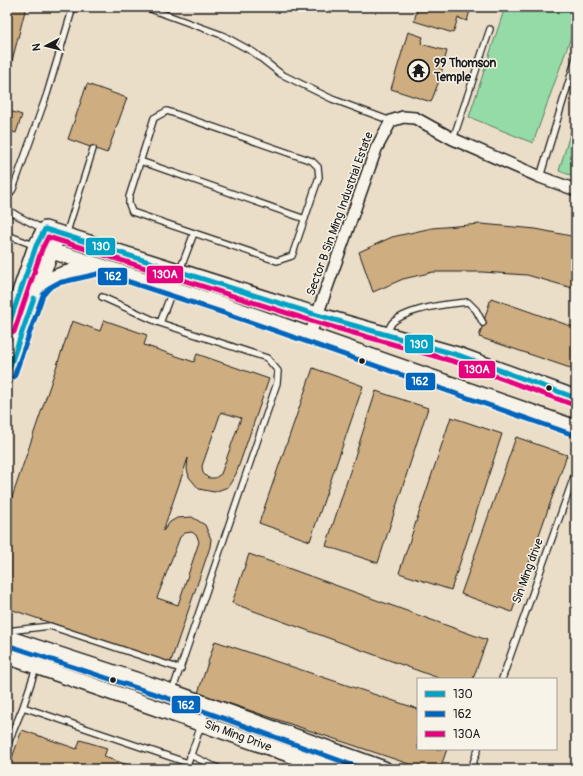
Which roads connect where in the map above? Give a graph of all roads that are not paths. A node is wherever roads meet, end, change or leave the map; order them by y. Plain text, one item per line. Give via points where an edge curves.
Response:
1 (73, 7) edge
2 (146, 7) edge
3 (490, 30) dead end
4 (576, 58) edge
5 (391, 121) junction
6 (453, 139) junction
7 (93, 149) dead end
8 (140, 161) junction
9 (540, 177) junction
10 (576, 190) edge
11 (7, 197) edge
12 (7, 209) edge
13 (305, 219) junction
14 (194, 232) junction
15 (56, 234) junction
16 (7, 235) edge
17 (36, 246) junction
18 (51, 251) junction
19 (102, 266) junction
20 (180, 272) junction
21 (173, 289) junction
22 (37, 291) junction
23 (102, 297) dead end
24 (317, 315) junction
25 (160, 323) junction
26 (483, 323) dead end
27 (7, 330) edge
28 (310, 335) junction
29 (386, 335) junction
30 (13, 337) edge
31 (7, 375) edge
32 (576, 398) edge
33 (576, 428) edge
34 (576, 471) edge
35 (9, 637) edge
36 (42, 650) junction
37 (8, 658) edge
38 (36, 666) junction
39 (181, 669) junction
40 (502, 678) edge
41 (172, 692) junction
42 (208, 705) junction
43 (23, 707) junction
44 (203, 723) junction
45 (303, 740) junction
46 (7, 746) edge
47 (478, 750) edge
48 (190, 755) junction
49 (188, 763) junction
50 (295, 763) edge
51 (186, 769) edge
52 (220, 769) edge
53 (332, 769) edge
54 (384, 769) edge
55 (471, 769) edge

1 - 11 lane via 42,109 13,189
2 - 5 lane via 222,35 253,52 281,74 332,100
3 - 6 lane
4 - 9 lane
5 - 6 street via 403,117 415,118
5 - 24 street, Sector B Sin Ming Industrial Estate via 376,149
6 - 9 street
7 - 15 lane
8 - 13 lane
8 - 13 lane via 154,118 167,111 312,161 318,167 319,177
8 - 14 lane via 129,197 132,212
9 - 10 street
12 - 15 lane
13 - 14 lane via 292,256 277,261
14 - 20 lane
15 - 17 street
15 - 18 street
15 - 20 street
16 - 17 lane
17 - 18 street
17 - 27 street
18 - 19 street
18 - 22 street
19 - 21 street
19 - 22 street via 56,276
20 - 21 lane
20 - 24 street
21 - 25 lane
21 - 28 street
22 - 30 street
23 - 25 lane
24 - 28 street, Sector B Sin Ming Industrial Estate
24 - 29 street
25 - 39 lane via 267,358 278,371 278,383
26 - 29 lane via 468,302 447,304 406,315 392,324
28 - 33 street
29 - 32 street via 461,356
30 - 31 street
34 - 40 lane, Sin Ming drive
35 - 36 street, Sin Ming Drive
35 - 37 lane
35 - 39 lane via 50,626
36 - 38 lane
36 - 41 street, Sin Ming Drive
37 - 38 street, Sin Ming Drive
38 - 43 lane
38 - 44 street, Sin Ming Drive
39 - 41 lane
41 - 42 street, Sin Ming Drive
42 - 44 lane
42 - 45 street, Sin Ming Drive
43 - 46 lane
43 - 49 lane
44 - 48 lane
44 - 50 street, Sin Ming Drive
45 - 50 lane
45 - 54 street, Sin Ming Drive
47 - 55 lane
48 - 49 lane
48 - 52 lane
49 - 51 lane
50 - 53 street, Sin Ming Drive

